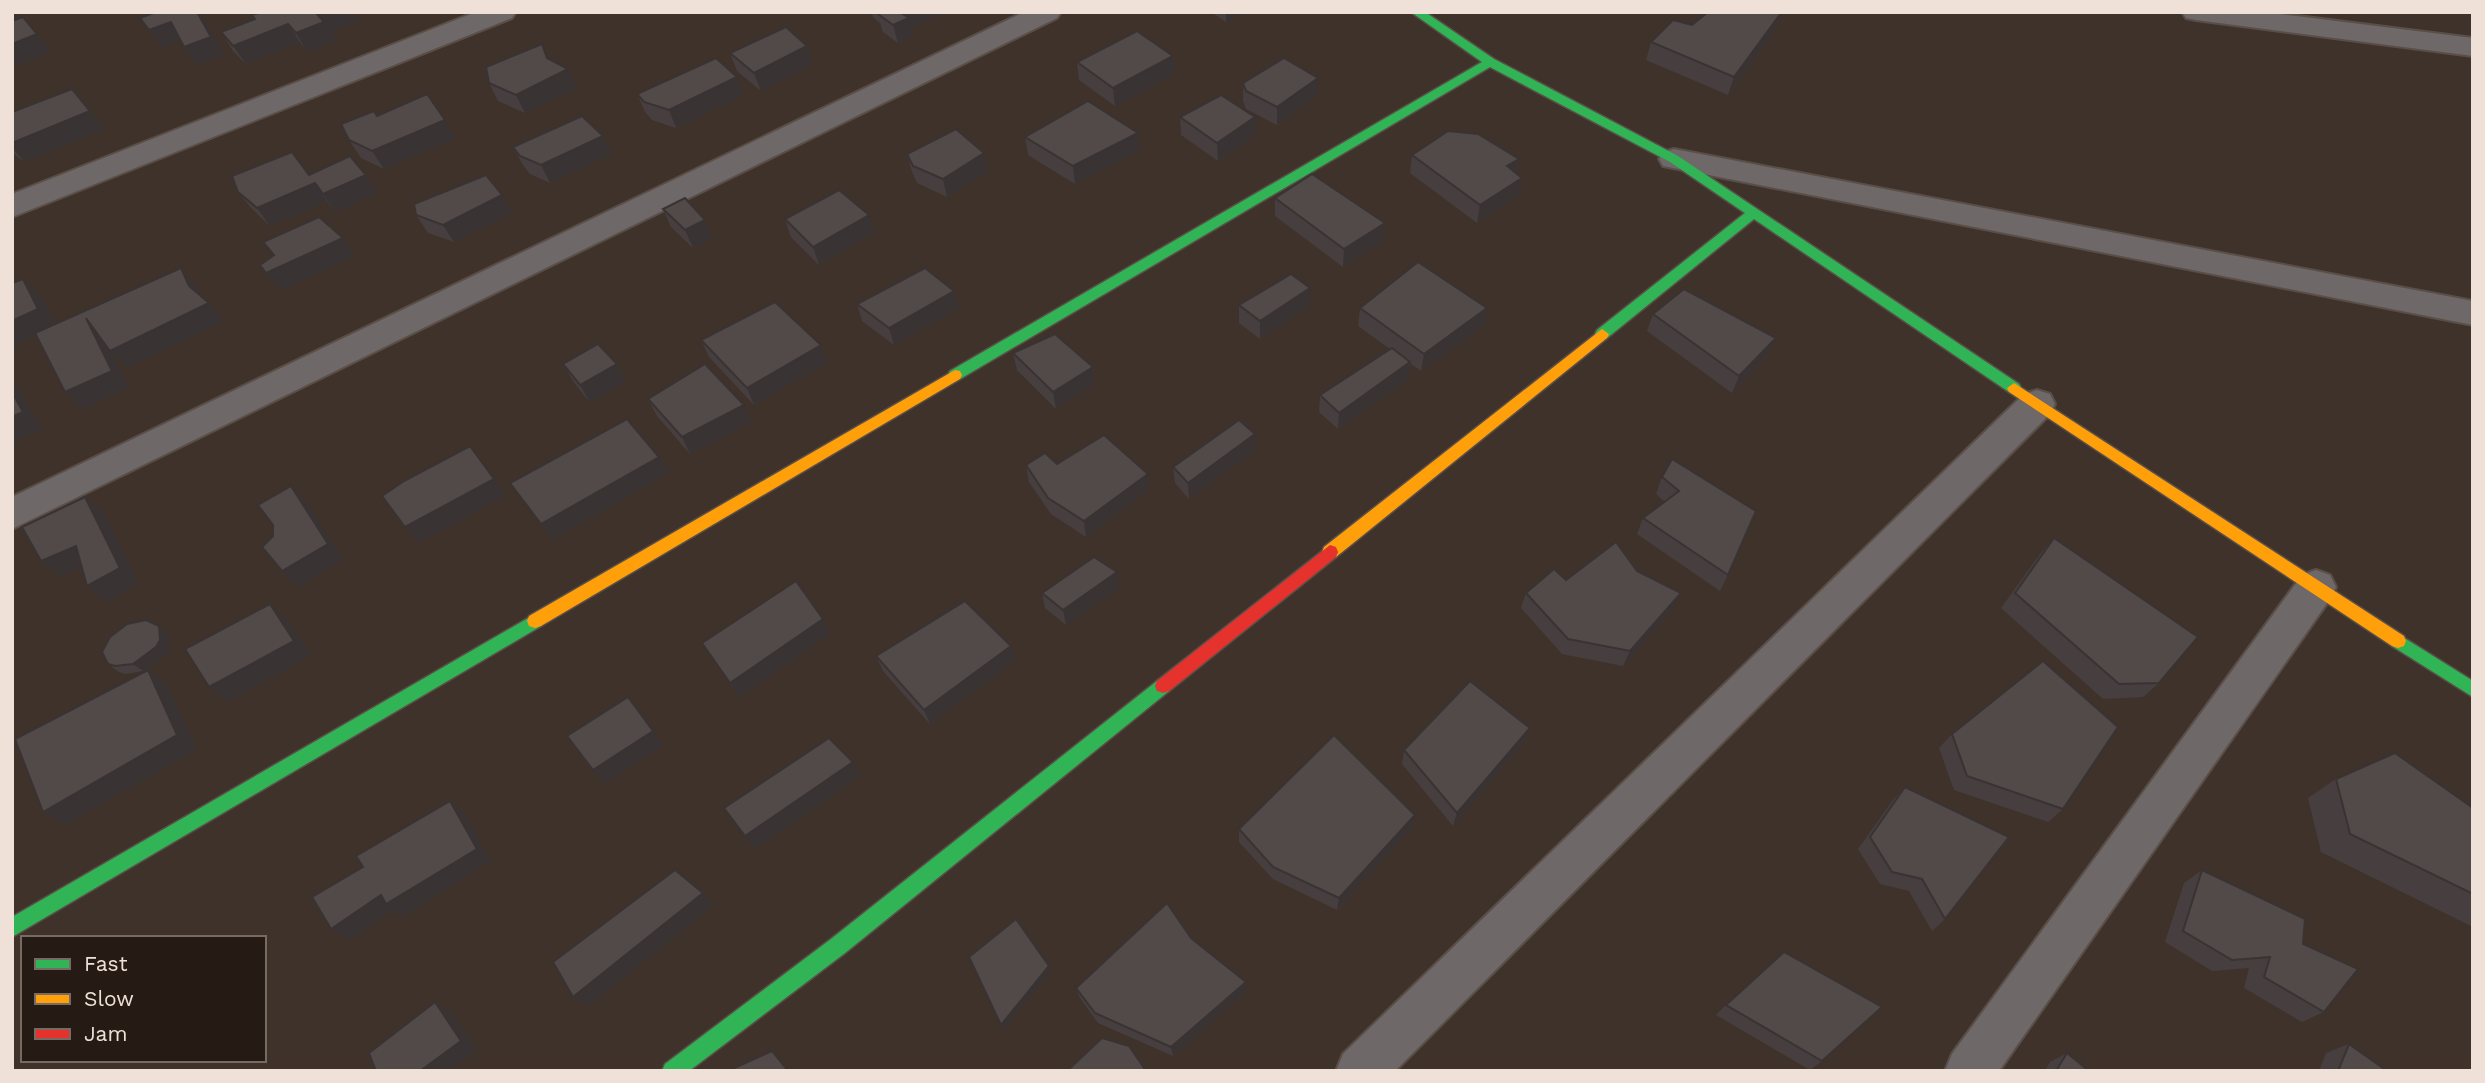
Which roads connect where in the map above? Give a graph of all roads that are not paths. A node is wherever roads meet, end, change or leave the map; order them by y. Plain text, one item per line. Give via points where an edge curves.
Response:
1 (502, 12) edge
2 (1046, 12) edge
3 (1417, 12) edge
4 (2196, 12) edge
5 (2473, 47) edge
6 (1490, 62) junction
7 (1674, 159) junction
8 (12, 206) edge
9 (1753, 213) junction
10 (2473, 313) edge
11 (2037, 404) junction
12 (12, 514) edge
13 (2316, 587) junction
14 (2473, 690) edge
15 (12, 928) edge
16 (672, 1071) edge
17 (1360, 1071) edge
18 (1969, 1071) edge

1 - 8 street
2 - 12 street
3 - 6 street
4 - 5 street
6 - 7 street
6 - 15 street
7 - 9 street
7 - 10 street
9 - 11 street
9 - 16 street via 838,946
11 - 13 street
11 - 17 street
13 - 14 street
13 - 18 street

